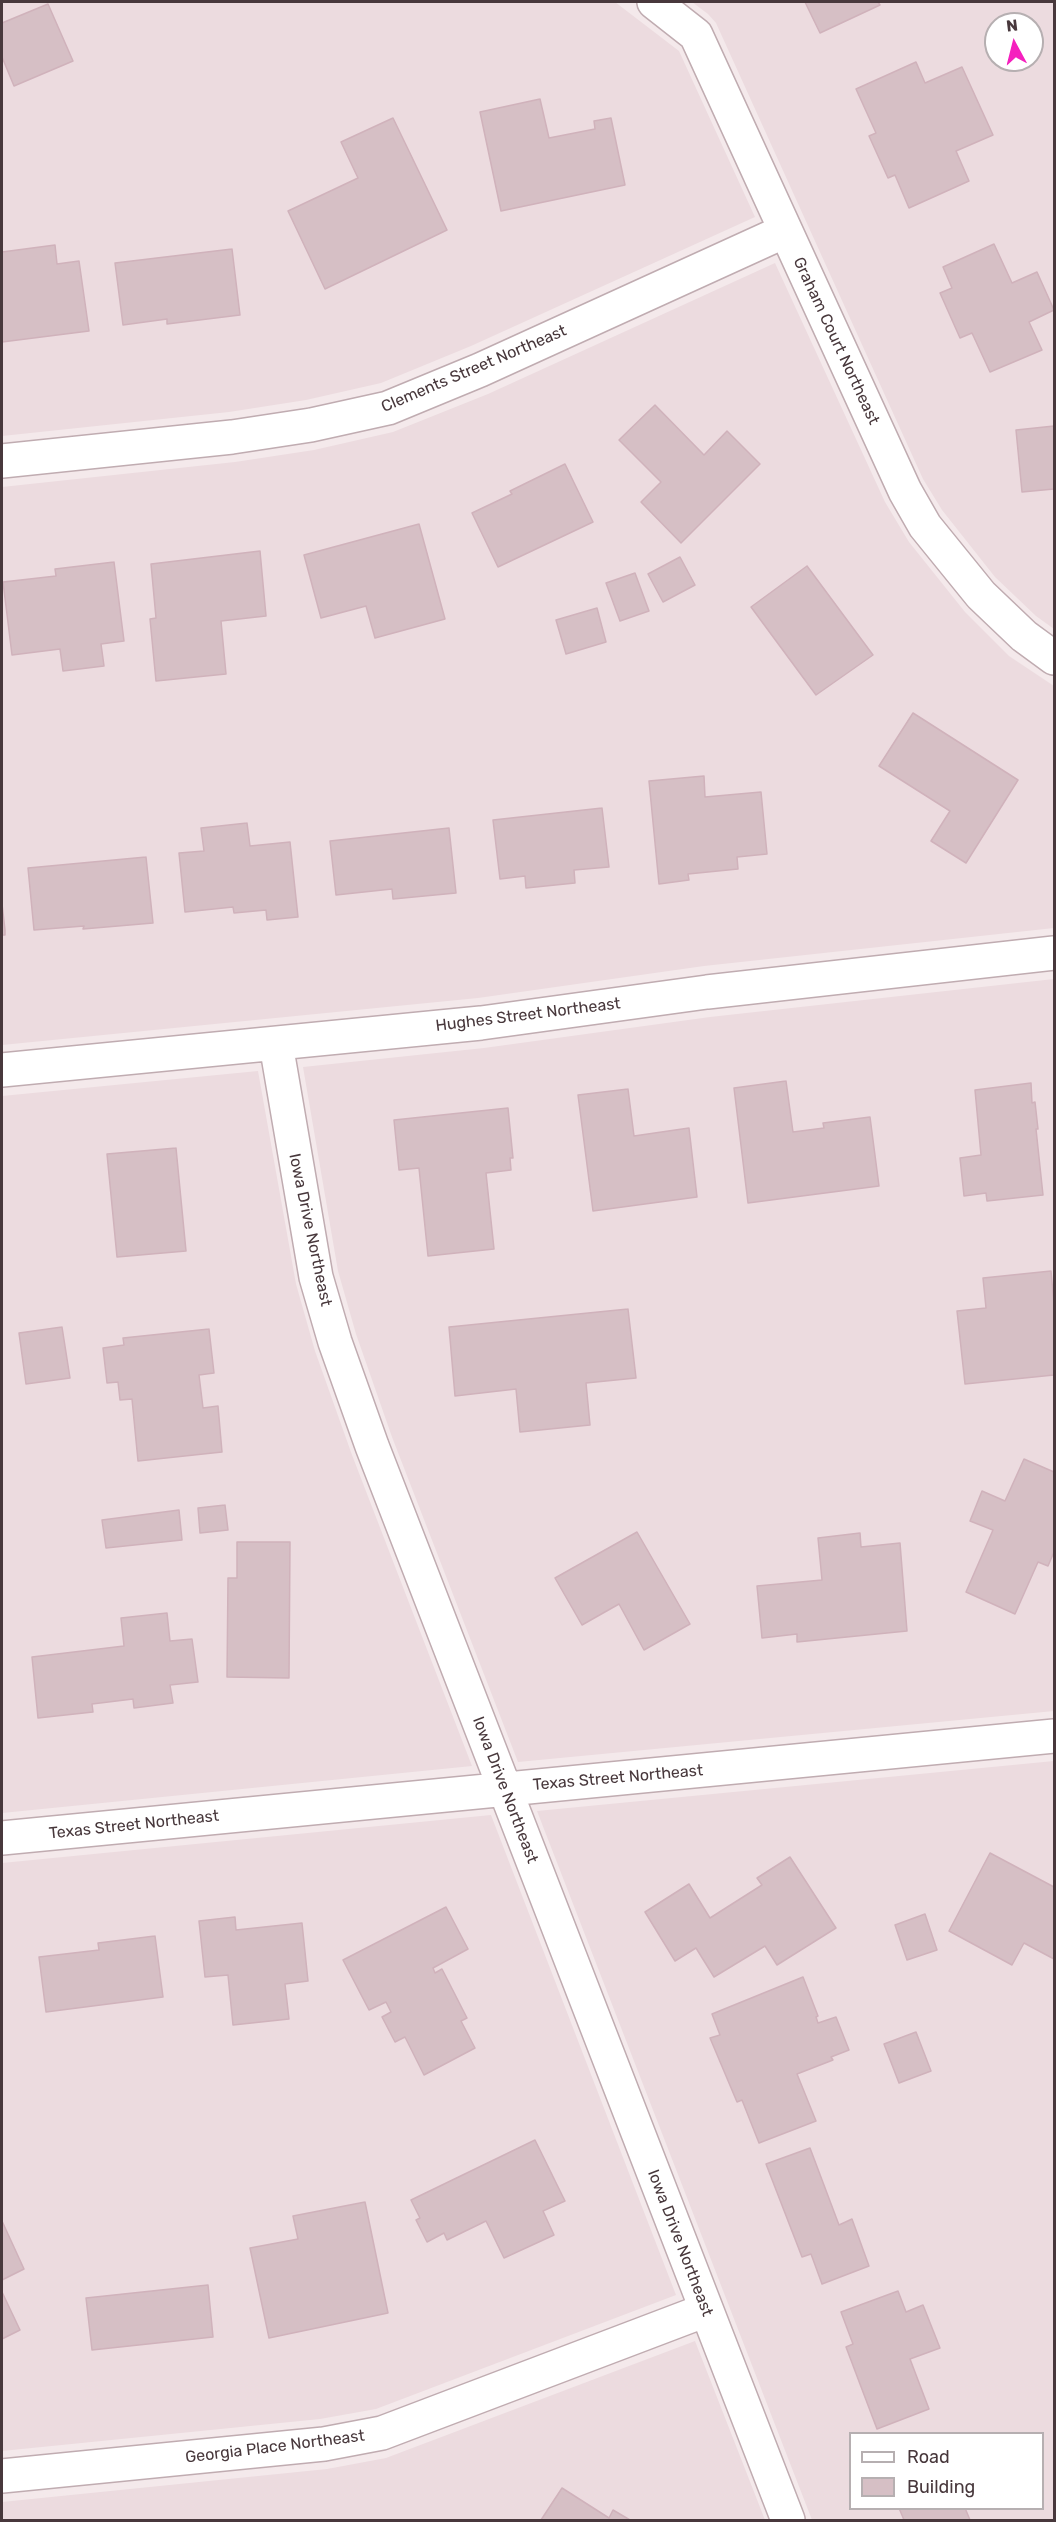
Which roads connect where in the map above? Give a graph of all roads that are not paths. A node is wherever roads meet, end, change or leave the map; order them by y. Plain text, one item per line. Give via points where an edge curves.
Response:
1 (654, 2) edge
2 (785, 231) junction
3 (2, 461) edge
4 (1054, 658) edge
5 (1054, 953) edge
6 (276, 1044) junction
7 (2, 1070) edge
8 (1054, 1736) edge
9 (505, 1789) junction
10 (2, 1838) edge
11 (706, 2310) junction
12 (2, 2476) edge
13 (788, 2520) edge

1 - 2 street, Graham Court Northeast via 696,34
2 - 3 street, Clements Street Northeast via 388,408 232,437
2 - 4 street, Graham Court Northeast via 905,491 925,526 981,595 1023,636
5 - 6 street, Hughes Street Northeast
6 - 7 street, Hughes Street Northeast
6 - 9 street, Iowa Drive Northeast via 316,1277 335,1342
8 - 9 street, Texas Street Northeast
9 - 10 street, Texas Street Northeast
9 - 11 street, Iowa Drive Northeast
11 - 12 street, Georgia Place Northeast via 382,2433 324,2444
11 - 13 street, Iowa Drive Northeast

